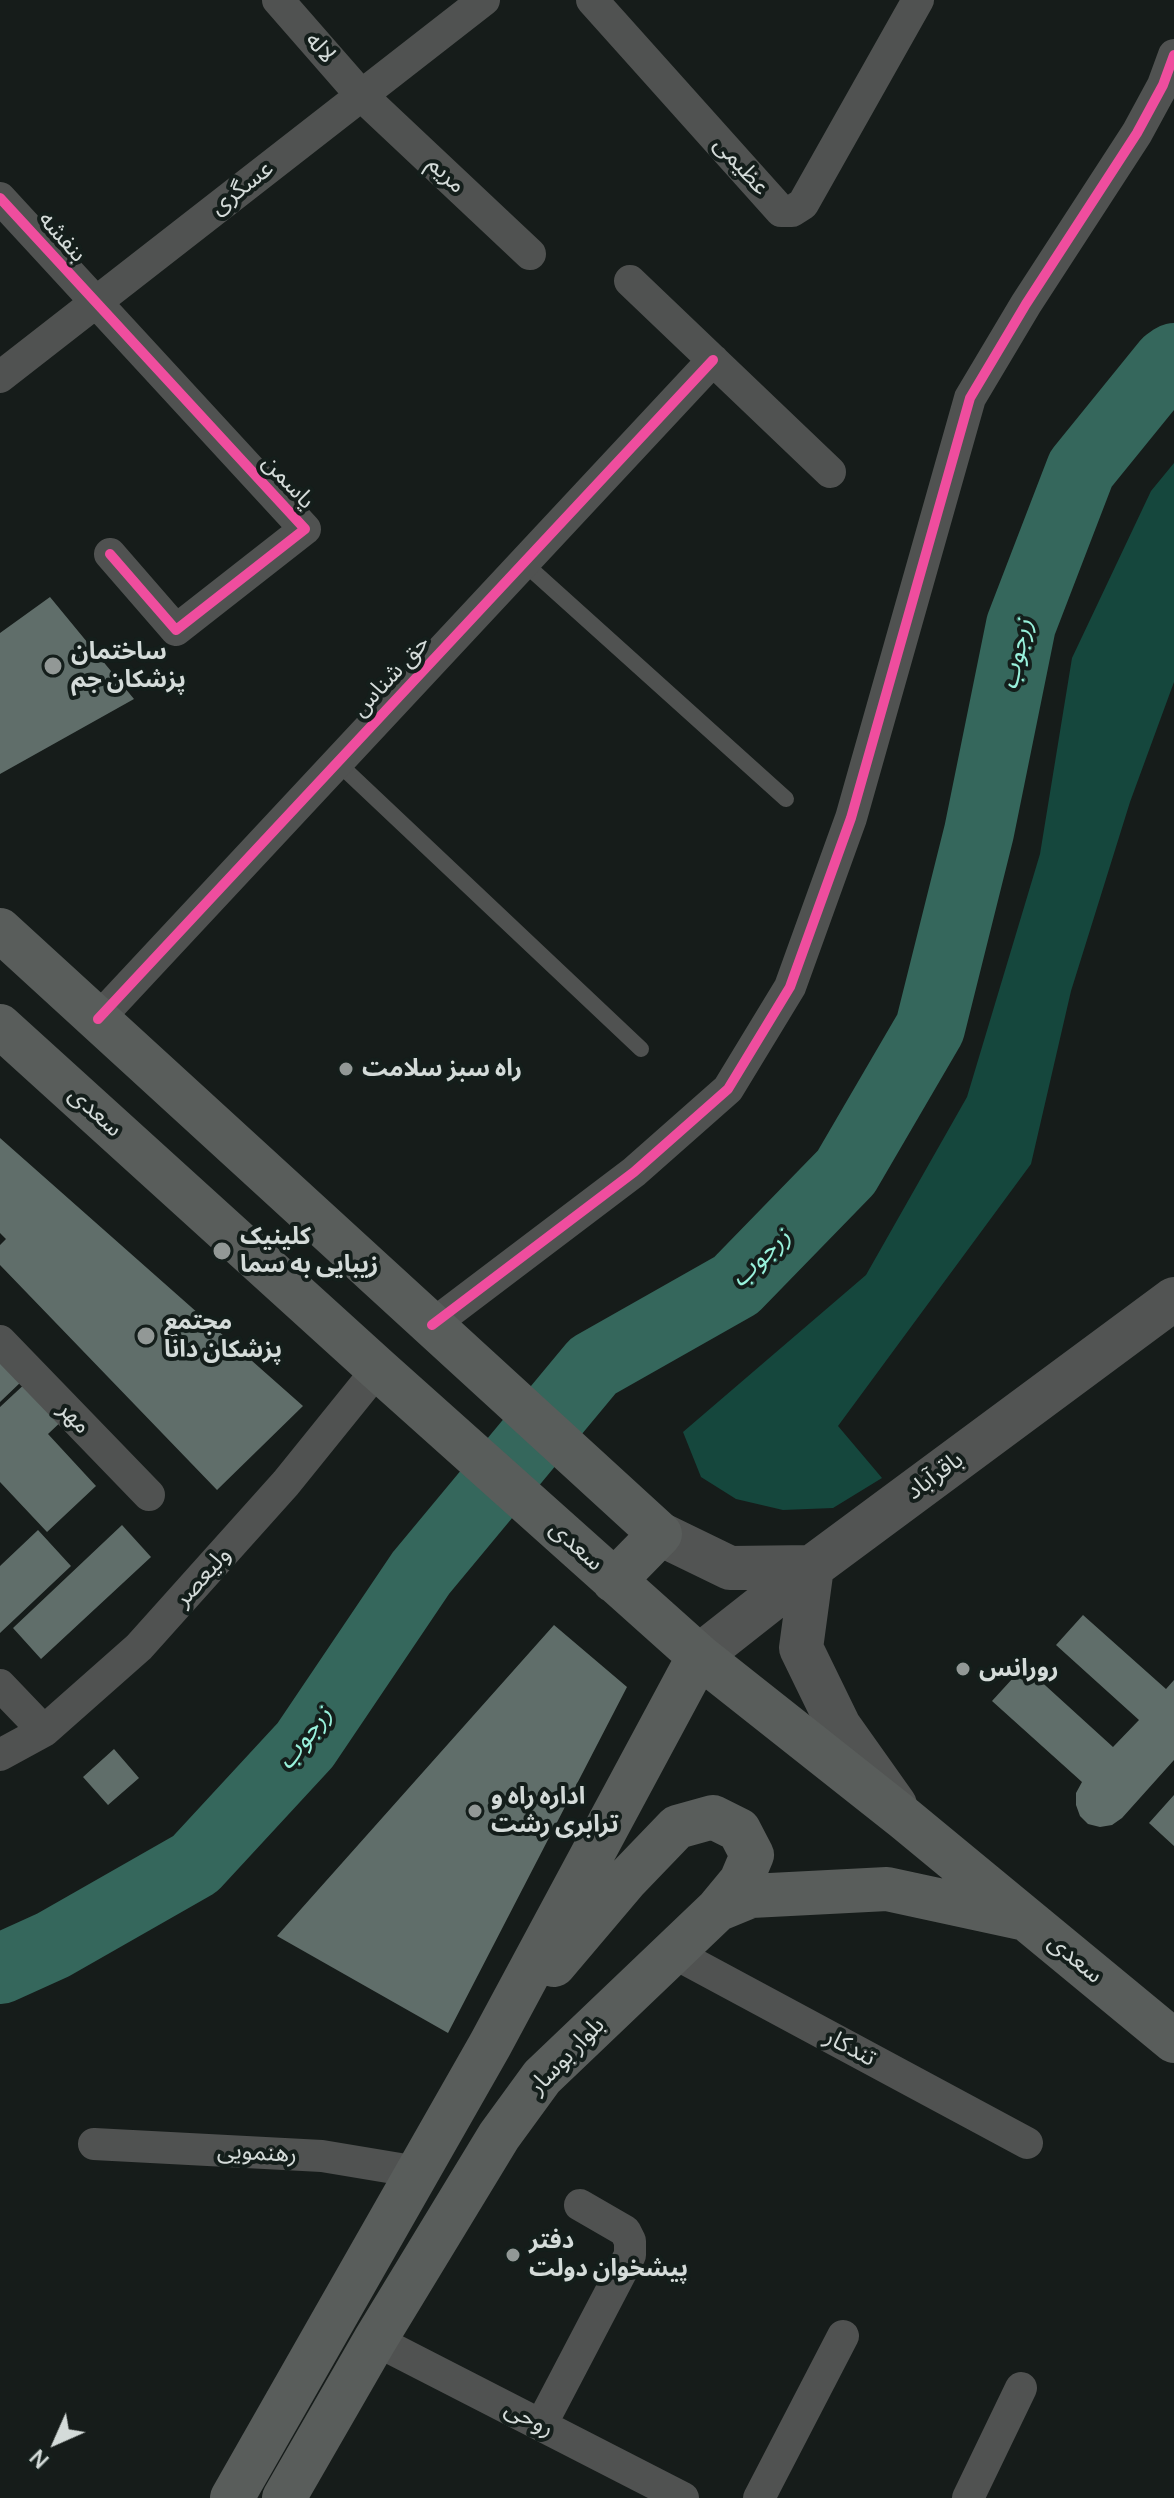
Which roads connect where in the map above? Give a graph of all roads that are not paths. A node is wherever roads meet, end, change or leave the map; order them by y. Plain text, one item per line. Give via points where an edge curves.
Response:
1 (278, 0) edge
2 (484, 0) edge
3 (592, 0) edge
4 (918, 0) edge
5 (1174, 55) edge
6 (361, 95) junction
7 (0, 198) edge
8 (530, 254) dead end
9 (630, 281) dead end
10 (95, 303) junction
11 (713, 360) junction
12 (0, 377) edge
13 (830, 472) dead end
14 (110, 554) dead end
15 (524, 563) junction
16 (338, 763) junction
17 (786, 799) dead end
18 (0, 930) edge
19 (98, 1019) junction
20 (0, 1026) edge
21 (641, 1049) dead end
22 (1174, 1299) edge
23 (444, 1335) junction
24 (0, 1341) edge
25 (378, 1369) junction
26 (149, 1495) dead end
27 (660, 1534) junction
28 (812, 1567) junction
29 (614, 1581) junction
30 (699, 1656) junction
31 (0, 1685) edge
32 (44, 1731) junction
33 (0, 1755) edge
34 (905, 1819) junction
35 (717, 1910) junction
36 (1028, 1920) junction
37 (672, 1952) junction
38 (1174, 2041) edge
39 (490, 2045) junction
40 (1027, 2143) dead end
41 (94, 2144) dead end
42 (418, 2172) junction
43 (580, 2205) dead end
44 (843, 2336) dead end
45 (375, 2340) junction
46 (1021, 2388) dead end
47 (541, 2425) junction
48 (232, 2498) edge
49 (284, 2498) edge
50 (683, 2498) edge
51 (759, 2498) edge
52 (968, 2498) edge

1 - 6 street, لاله
2 - 6 street, عسگری
3 - 4 street, عظیمی via 781,211 803,204
5 - 23 street via 1137,133 970,398 851,818 790,987 728,1089
6 - 8 street, مریم
6 - 10 street, عسگری
7 - 10 street, بنفشه
9 - 11 street
10 - 12 street, عسگری
10 - 14 street, یاسمن via 305,529 176,630
11 - 13 street
11 - 15 street, حق شناس
15 - 16 street, حق شناس
15 - 17 lane
16 - 19 street, حق شناس
16 - 21 lane
18 - 19 main road
19 - 23 main road
20 - 25 main road, سعدی
22 - 28 main road, باقرآباد
23 - 27 main road
24 - 26 street, مهر
25 - 29 main road, سعدی
25 - 32 street, ولیعصر via 286,1483 149,1636
27 - 28 main road via 730,1568
27 - 29 main road
28 - 30 main road, باقرآباد
28 - 34 main road via 801,1648 839,1726
29 - 30 main road, سعدی
30 - 34 main road, سعدی
30 - 39 main road
31 - 32 street
32 - 33 street, ولیعصر
34 - 36 main road, سعدی
35 - 36 main road, بلوار بوسار via 751,1896 887,1889
35 - 37 main road, بلوار بوسار
35 - 39 main road via 741,1881 752,1855 739,1830 713,1817 677,1827 547,1971
36 - 38 main road, سعدی
37 - 40 street, تندکار
37 - 45 main road, بلوار بوسار via 542,2077 499,2136
39 - 42 main road
41 - 42 street, رهنمویی via 322,2156
42 - 48 main road
43 - 47 street via 625,2231 630,2255
44 - 51 street
45 - 47 street, روحی
45 - 49 main road, بلوار بوسار
46 - 52 street
47 - 50 street, روحی

